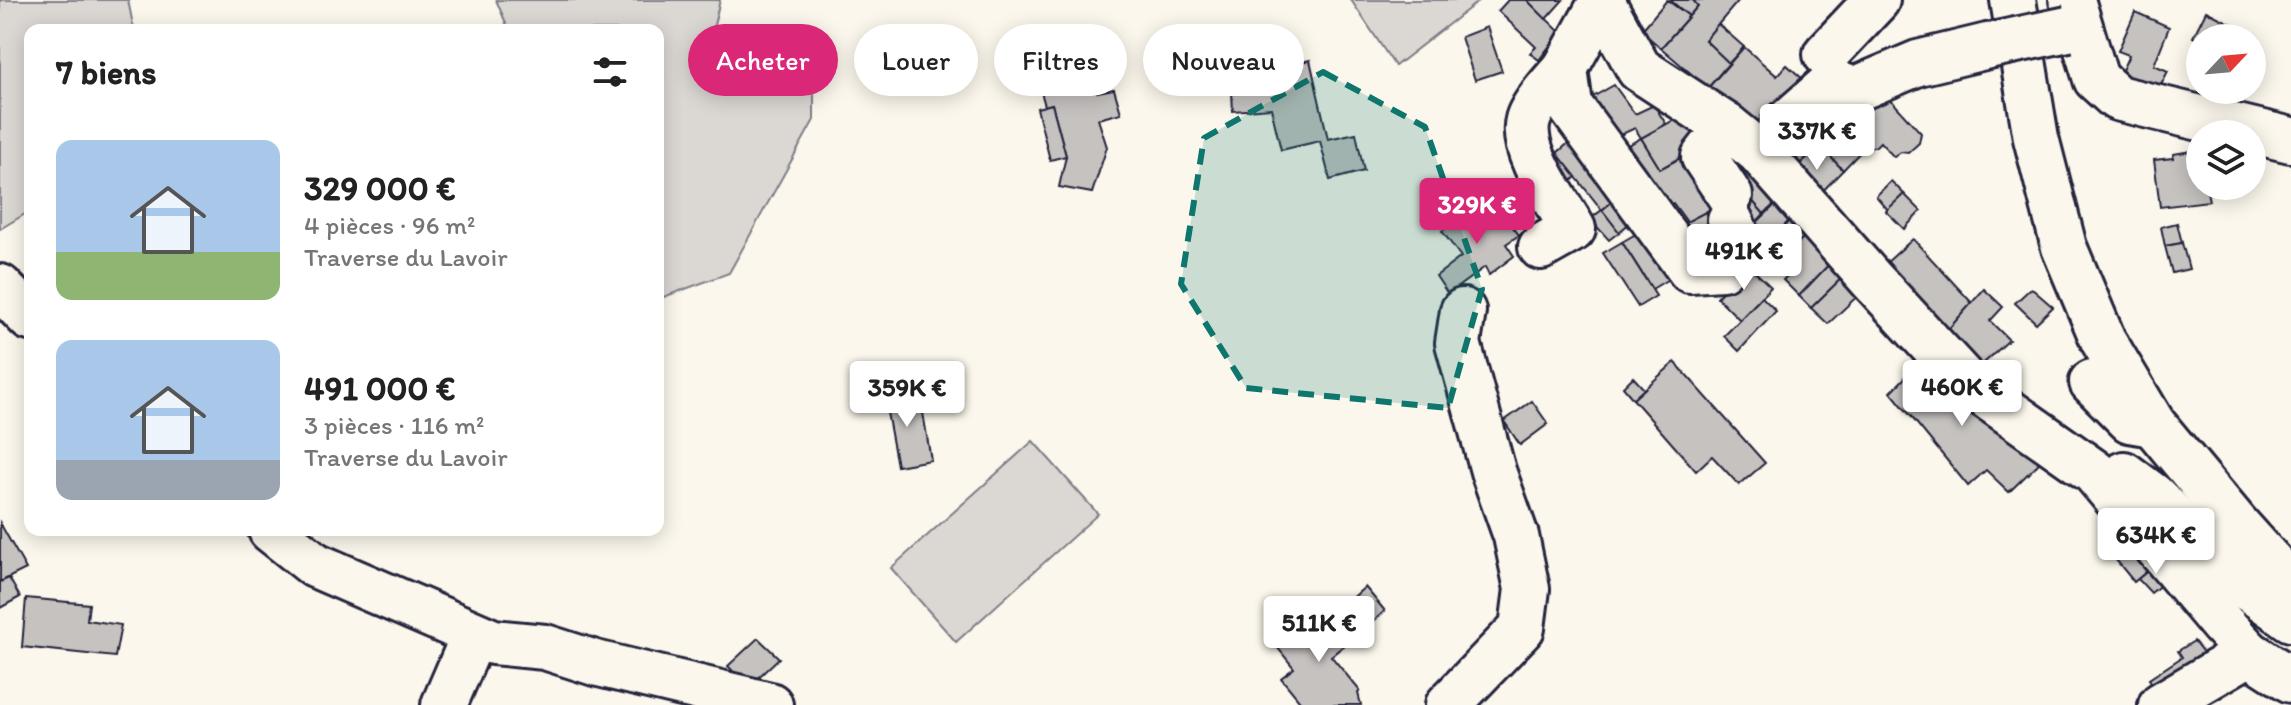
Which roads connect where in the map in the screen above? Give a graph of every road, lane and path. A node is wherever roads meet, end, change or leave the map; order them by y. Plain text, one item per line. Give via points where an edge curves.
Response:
1 (1877, 0) edge
2 (2013, 0) edge
3 (1603, 1) edge
4 (2070, 14) edge
5 (1826, 54) dead end
6 (1568, 87) junction
7 (1760, 136) junction
8 (2291, 140) edge
9 (1541, 247) dead end
10 (0, 287) edge
11 (1463, 311) dead end
12 (24, 312) edge
13 (2092, 382) dead end
14 (2012, 415) junction
15 (2153, 424) junction
16 (279, 536) edge
17 (2290, 590) edge
18 (474, 635) junction
19 (2249, 653) junction
20 (2291, 680) edge
21 (717, 700) edge
22 (444, 705) edge
23 (770, 705) edge
24 (1448, 705) edge
25 (2161, 705) edge

1 - 5 street
2 - 15 street via 2036,138 2064,247 2103,340
3 - 6 street
3 - 7 street via 1639,69
4 - 7 street, bridge via 1988,46 1918,63 1854,90 1833,82
4 - 8 street via 2096,79 2117,98
6 - 7 street via 1690,270 1722,268 1741,244 1704,157
6 - 9 street via 1548,88 1528,120 1528,149 1573,229
7 - 14 street via 1934,348 1965,381
10 - 12 street
11 - 24 street via 1458,343 1527,589 1522,628
13 - 15 street via 2130,420
14 - 17 street via 2079,439 2152,495 2242,584
14 - 19 street via 2094,472
15 - 17 street
16 - 18 street via 315,565
18 - 21 street via 545,647
18 - 22 street
19 - 20 street
19 - 25 street
21 - 23 street

